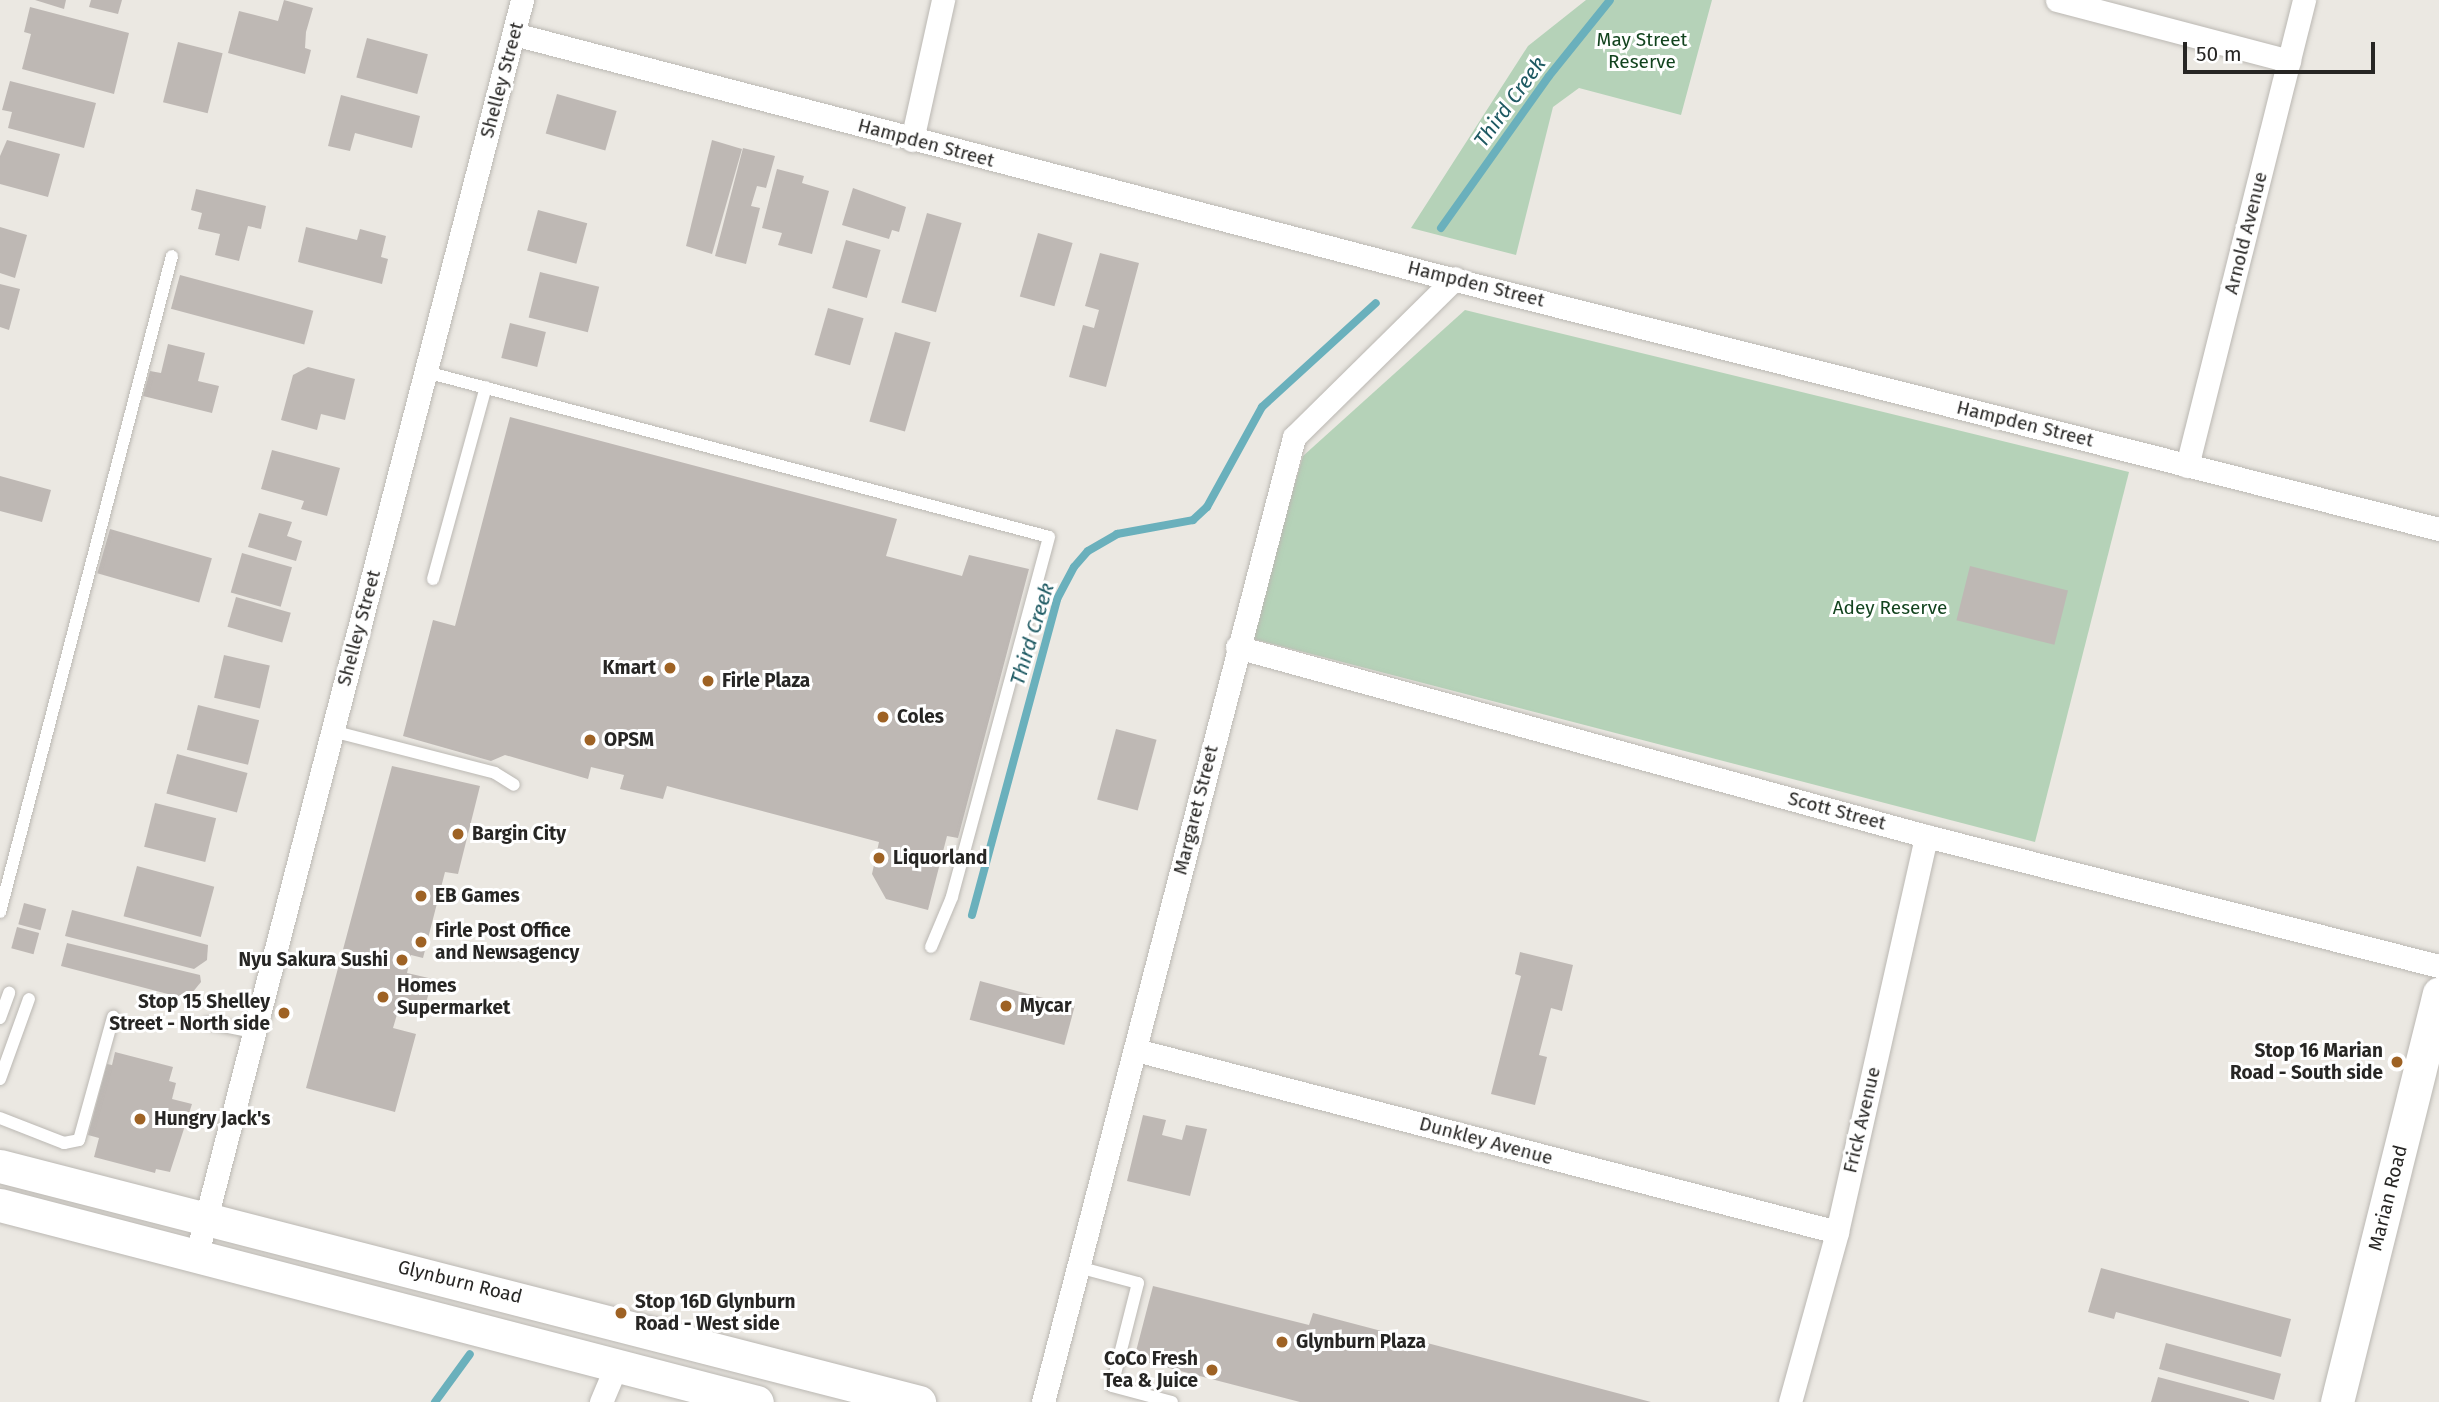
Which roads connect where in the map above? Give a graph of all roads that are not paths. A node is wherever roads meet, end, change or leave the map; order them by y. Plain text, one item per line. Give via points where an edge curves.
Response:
1 (522, 0) edge
2 (943, 0) edge
3 (2057, 0) edge
4 (2304, 0) edge
5 (514, 34) junction
6 (2290, 61) junction
7 (912, 140) junction
8 (172, 256) dead end
9 (1455, 278) junction
10 (426, 372) junction
11 (486, 387) junction
12 (2188, 466) junction
13 (2439, 529) edge
14 (433, 579) dead end
15 (1237, 647) junction
16 (332, 731) junction
17 (514, 785) dead end
18 (1926, 836) junction
19 (0, 912) edge
20 (931, 947) dead end
21 (2439, 966) edge
22 (9, 993) dead end
23 (2439, 994) edge
24 (29, 999) dead end
25 (113, 1017) dead end
26 (0, 1018) edge
27 (208, 1023) dead end
28 (253, 1032) junction
29 (1136, 1050) junction
30 (0, 1079) edge
31 (0, 1118) edge
32 (0, 1125) edge
33 (25, 1126) junction
34 (0, 1166) edge
35 (0, 1205) edge
36 (206, 1217) junction
37 (1837, 1232) junction
38 (196, 1256) junction
39 (1078, 1267) junction
40 (617, 1364) junction
41 (740, 1400) edge
42 (913, 1401) edge
43 (601, 1402) edge
44 (1043, 1402) edge
45 (1172, 1402) edge
46 (1790, 1402) edge
47 (2337, 1402) edge

1 - 5 street, Shelley Street
2 - 7 street
3 - 6 street
4 - 6 street, Arnold Avenue
5 - 7 street, Hampden Street
5 - 10 street, Shelley Street
6 - 12 street, Arnold Avenue
7 - 9 street, Hampden Street
8 - 19 lane
9 - 12 street, Hampden Street
9 - 15 street, Margaret Street via 1294,437
10 - 11 lane
10 - 16 street, Shelley Street
11 - 14 lane
11 - 20 lane via 1049,537 953,897
12 - 13 street, Hampden Street
15 - 18 street, Scott Street
15 - 29 street, Margaret Street
16 - 17 lane via 495,773
16 - 28 street, Shelley Street
18 - 21 street, Scott Street
18 - 37 street, Frick Avenue
22 - 26 lane
23 - 47 main road, Marian Road
24 - 30 lane
25 - 33 lane via 79,1140 64,1143
27 - 28 lane
28 - 36 street, Shelley Street
29 - 37 street, Dunkley Avenue
29 - 39 street, Margaret Street
31 - 33 lane
32 - 33 lane
34 - 36 main road, Glynburn Road
35 - 38 main road, Glynburn Road
36 - 38 street, Shelley Street
36 - 42 main road, Glynburn Road
37 - 46 street, Frick Avenue
38 - 40 main road, Glynburn Road
39 - 44 street, Margaret Street
39 - 45 lane via 1138,1283 1111,1386
40 - 41 main road, Glynburn Road
40 - 43 street

